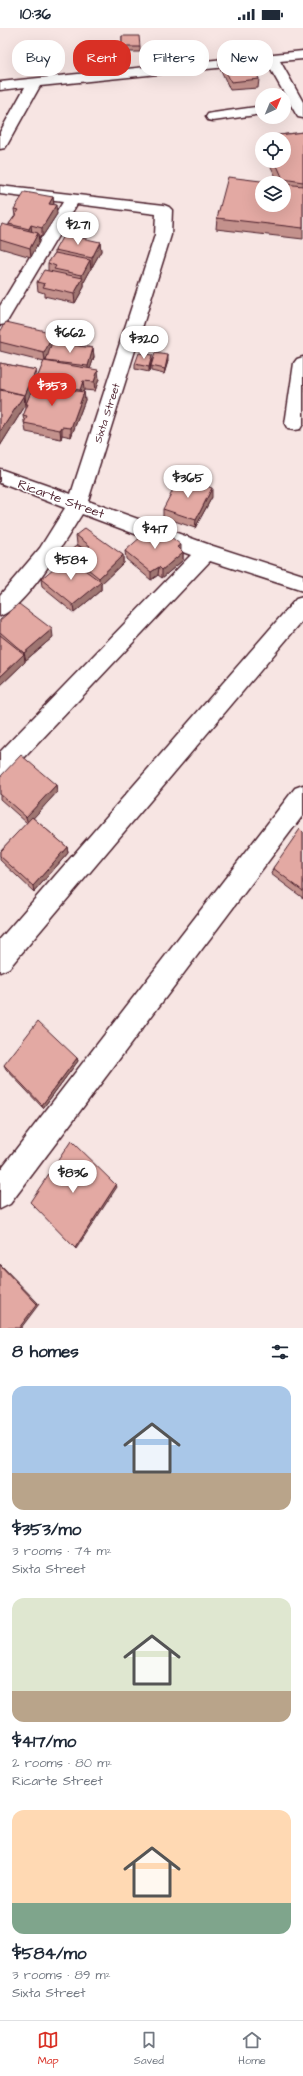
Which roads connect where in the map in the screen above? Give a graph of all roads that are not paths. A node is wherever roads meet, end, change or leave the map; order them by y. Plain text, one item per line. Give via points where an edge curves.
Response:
1 (303, 55) edge
2 (273, 59) edge
3 (273, 61) edge
4 (217, 64) edge
5 (35, 82) junction
6 (0, 86) edge
7 (300, 110) edge
8 (255, 111) edge
9 (213, 117) dead end
10 (0, 145) edge
11 (0, 190) edge
12 (72, 198) junction
13 (0, 320) edge
14 (303, 363) edge
15 (294, 424) dead end
16 (0, 476) edge
17 (77, 505) junction
18 (206, 552) junction
19 (303, 583) edge
20 (303, 605) edge
21 (0, 608) edge
22 (0, 768) edge
23 (303, 796) edge
24 (0, 959) edge
25 (0, 1194) edge

1 - 2 street
3 - 7 street
4 - 5 street
5 - 6 street
5 - 10 street
8 - 9 street
11 - 12 street, Sixta Street
12 - 13 street
12 - 17 street, Sixta Street via 164,210 162,235
14 - 15 street
16 - 17 street, Ricarte Street
17 - 18 street, Ricarte Street
17 - 21 street, Sixta Street via 47,553
18 - 19 street, Ricarte Street
18 - 22 street
20 - 24 street
23 - 25 street

